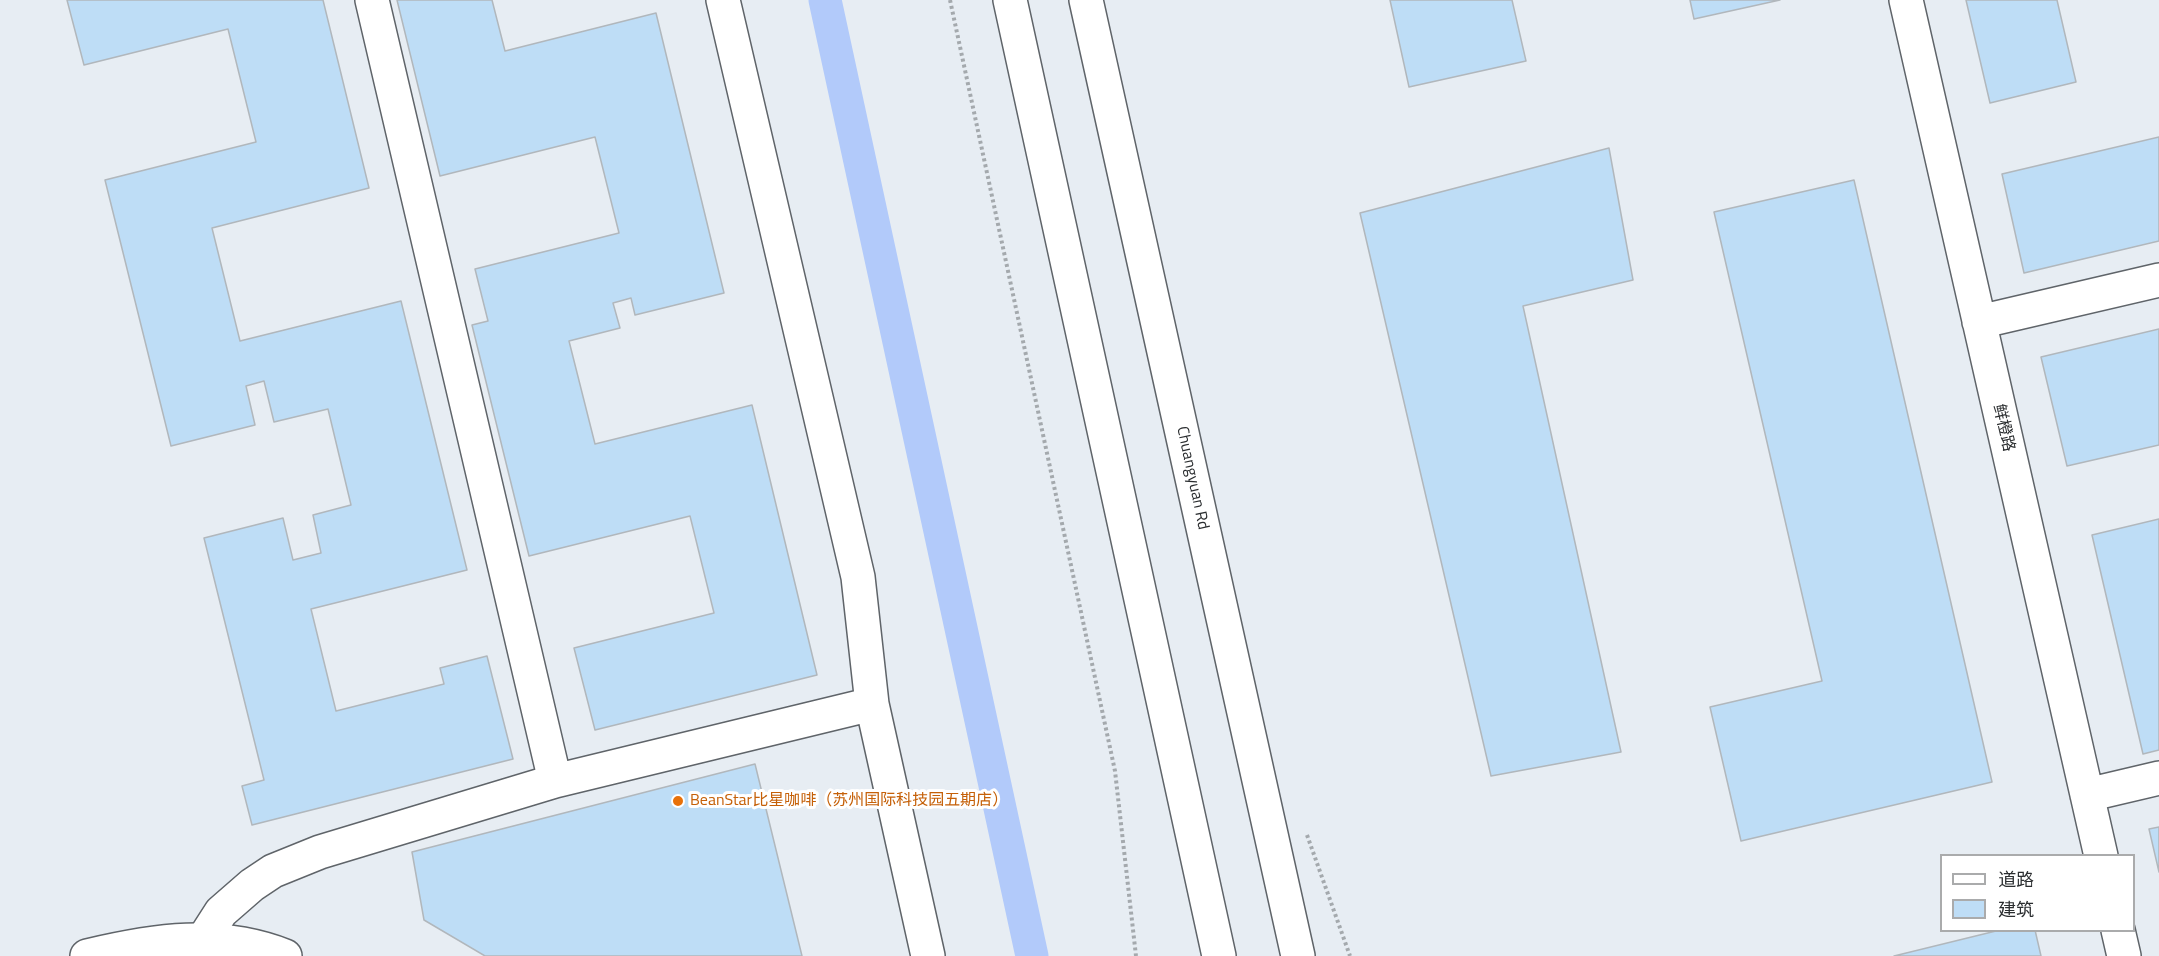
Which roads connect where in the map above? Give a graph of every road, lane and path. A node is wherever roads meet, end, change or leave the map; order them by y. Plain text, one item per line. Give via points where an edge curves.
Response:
1 (372, 0) edge
2 (723, 0) edge
3 (950, 0) edge
4 (1010, 0) edge
5 (1086, 0) edge
6 (1906, 0) edge
7 (2159, 280) edge
8 (1979, 322) junction
9 (872, 704) junction
10 (2159, 778) edge
11 (555, 781) junction
12 (2087, 795) junction
13 (2101, 854) edge
14 (2118, 932) edge
15 (203, 940) junction
16 (87, 956) edge
17 (285, 956) edge
18 (928, 956) edge
19 (1136, 956) edge
20 (1219, 956) edge
21 (1298, 956) edge
22 (2124, 956) edge

1 - 11 main road
2 - 9 main road via 858,577
3 - 19 path via 1115,771
4 - 20 main road
5 - 21 main road, Chuangyuan Rd
6 - 8 main road, 鲜橙路
7 - 8 main road
8 - 12 main road, 鲜橙路
9 - 11 main road
9 - 18 main road
10 - 12 main road
11 - 15 main road via 320,852 273,871 221,912
12 - 13 main road, 鲜橙路
14 - 22 main road
15 - 16 main road via 138,944
15 - 17 main road via 262,947

